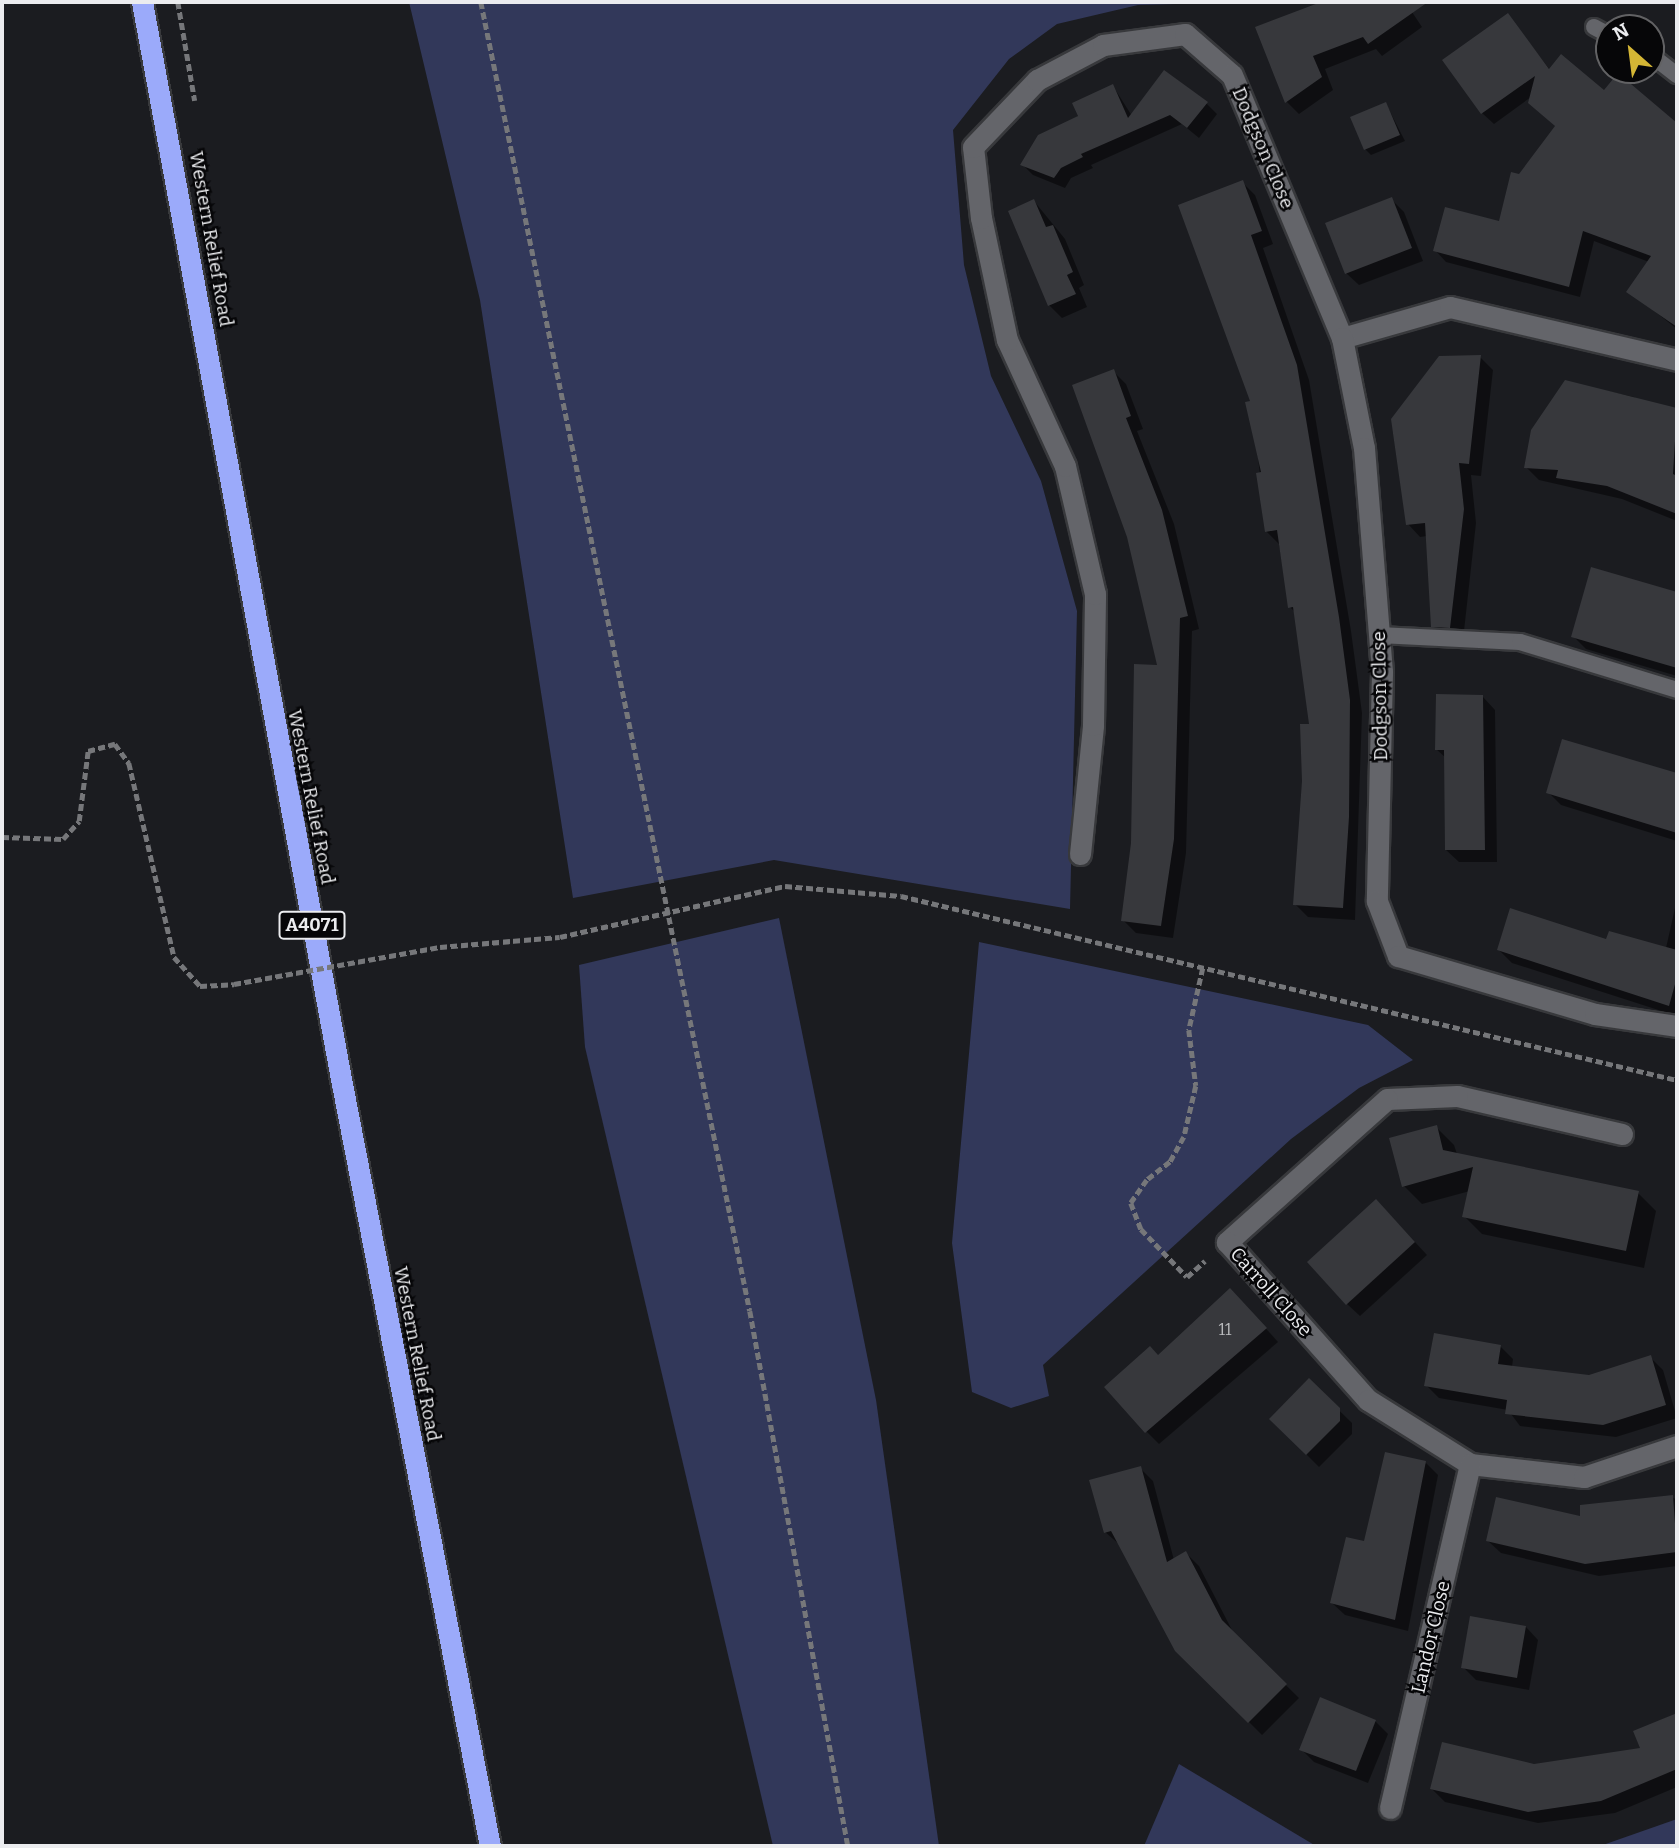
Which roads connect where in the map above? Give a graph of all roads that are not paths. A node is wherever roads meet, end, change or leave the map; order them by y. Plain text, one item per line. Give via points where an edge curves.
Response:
1 (142, 2) edge
2 (1342, 338) junction
3 (1677, 360) edge
4 (1380, 635) junction
5 (1677, 690) edge
6 (1080, 854) dead end
7 (1676, 1026) edge
8 (1622, 1135) dead end
9 (1677, 1446) edge
10 (1470, 1464) junction
11 (1390, 1808) dead end
12 (490, 1846) edge

1 - 12 highway, Western Relief Road / A4071 via 337,1057
2 - 3 street via 1450,307
2 - 4 street, Dodgson Close via 1364,448
2 - 6 street, Dodgson Close via 1232,75 1185,34 1103,45 1037,80 973,147 981,218 1007,340 1065,466 1095,594 1093,725
4 - 5 lane via 1520,642
4 - 7 street, Dodgson Close via 1377,901 1398,956 1595,1014
8 - 10 street, Carroll Close via 1457,1096 1387,1099 1227,1242 1368,1400
9 - 10 street, Carroll Close via 1584,1477
10 - 11 street, Landor Close

